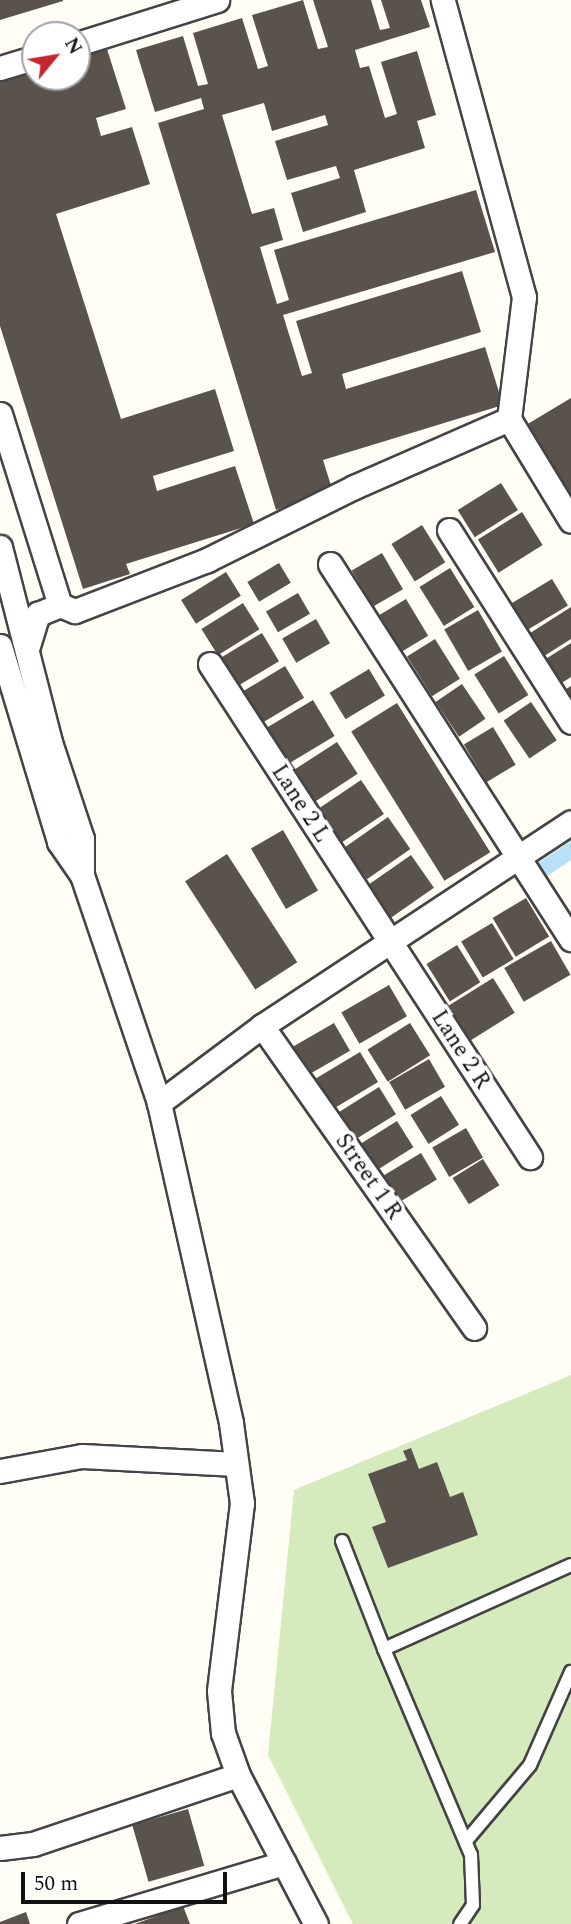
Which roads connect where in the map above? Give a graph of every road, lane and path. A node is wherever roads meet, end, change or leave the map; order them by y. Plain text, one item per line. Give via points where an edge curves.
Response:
1 (217, 0) edge
2 (443, 0) edge
3 (91, 40) edge
4 (21, 61) edge
5 (0, 68) edge
6 (0, 414) edge
7 (509, 419) junction
8 (571, 521) edge
9 (449, 530) dead end
10 (1, 548) edge
11 (330, 564) dead end
12 (47, 570) junction
13 (60, 605) junction
14 (0, 646) edge
15 (28, 646) junction
16 (210, 664) dead end
17 (571, 722) edge
18 (40, 745) junction
19 (571, 822) edge
20 (517, 858) junction
21 (571, 939) edge
22 (390, 944) junction
23 (262, 1026) junction
24 (159, 1103) junction
25 (530, 1157) dead end
26 (474, 1328) dead end
27 (236, 1464) junction
28 (0, 1471) edge
29 (342, 1541) dead end
30 (571, 1565) edge
31 (384, 1649) junction
32 (571, 1672) edge
33 (238, 1775) junction
34 (466, 1841) junction
35 (0, 1848) edge
36 (284, 1863) junction
37 (79, 1924) edge
38 (316, 1924) edge
39 (460, 1924) edge

1 - 3 street
2 - 7 street via 524,297
4 - 5 street
6 - 12 street
7 - 8 street
7 - 13 street via 354,487 207,560 75,611
9 - 17 street
10 - 12 street via 25,578
10 - 15 street
11 - 20 street
12 - 13 street
13 - 15 street via 38,614
14 - 18 street
15 - 18 street
16 - 22 street, Lane 2 L
18 - 24 street via 59,842 82,875
19 - 20 street
20 - 21 street
20 - 22 street
22 - 23 street
22 - 25 street, Lane 2 R
23 - 24 street
23 - 26 street, Street 1 R
24 - 27 street
27 - 28 street via 82,1456
27 - 33 street via 242,1503 219,1691 223,1733
29 - 31 lane
30 - 31 lane
31 - 34 lane
32 - 34 lane via 530,1765
33 - 35 street via 33,1844
33 - 36 street
34 - 39 lane via 474,1881 473,1905
36 - 37 street
36 - 38 street

